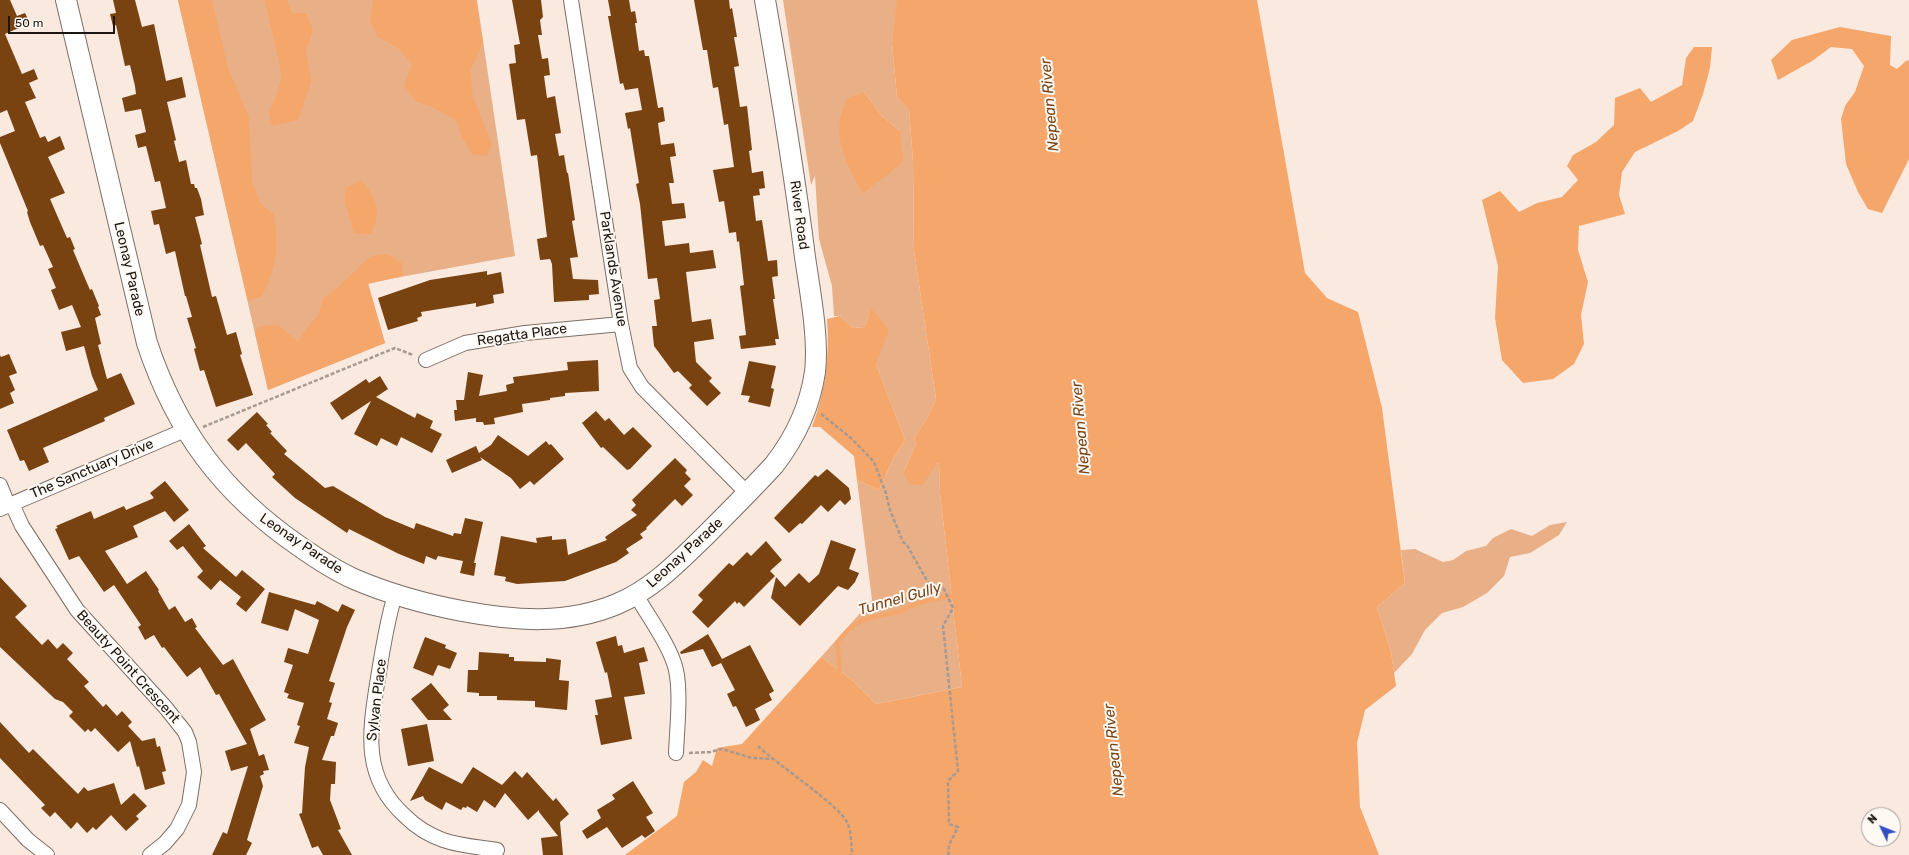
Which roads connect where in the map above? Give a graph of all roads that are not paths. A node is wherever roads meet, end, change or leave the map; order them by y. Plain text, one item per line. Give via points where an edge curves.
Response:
1 (66, 0) edge
2 (571, 0) edge
3 (765, 0) edge
4 (621, 324) junction
5 (426, 360) road end
6 (797, 429) joint
7 (185, 430) junction
8 (0, 485) edge
9 (747, 494) junction
10 (7, 506) edge
11 (636, 594) junction
12 (395, 595) junction
13 (676, 753) road end
14 (0, 810) edge
15 (497, 850) dead end
16 (47, 855) edge
17 (150, 855) edge

1 - 7 street, Leonay Parade via 143,330 156,369
2 - 4 street, Parklands Avenue
3 - 6 street, River Road via 789,139 814,330 815,370
4 - 5 street, Regatta Place via 525,333 465,343
4 - 9 street, Parklands Avenue via 630,368 642,387
6 - 9 street, Leonay Parade via 787,448
7 - 10 street, The Sanctuary Drive
7 - 12 street, Leonay Parade via 226,484 257,514 321,561 354,579
8 - 10 street, Beauty Point Crescent
9 - 11 street, Leonay Parade via 670,570
10 - 17 street, Beauty Point Crescent via 77,610 185,732 194,772 189,805 177,829
11 - 12 street, Leonay Parade via 593,612 563,619 544,620 476,614
11 - 13 street via 671,656 676,671
12 - 15 street, Sylvan Place via 387,622 371,726 372,758 380,785 401,813 426,832 454,844
14 - 16 street via 28,840

